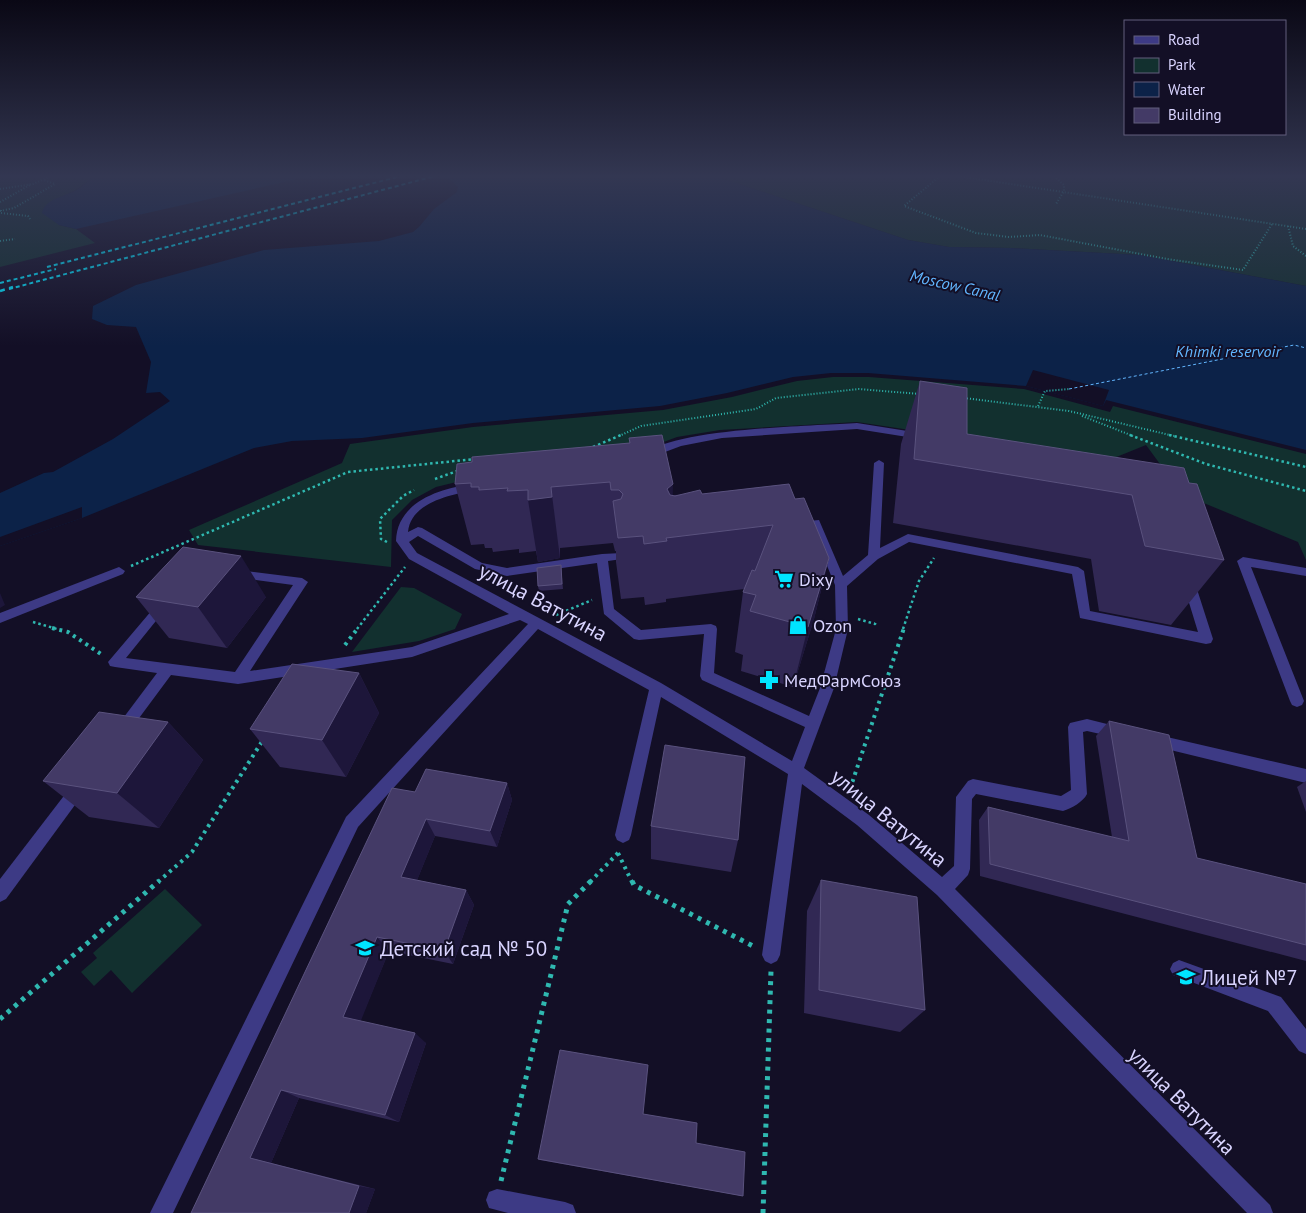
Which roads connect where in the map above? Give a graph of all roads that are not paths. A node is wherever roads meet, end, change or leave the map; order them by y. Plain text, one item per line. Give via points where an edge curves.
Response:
1 (932, 438) edge
2 (643, 457) edge
3 (879, 463) dead end
4 (488, 486) edge
5 (788, 527) edge
6 (402, 541) junction
7 (618, 556) edge
8 (874, 556) junction
9 (602, 558) junction
10 (1185, 568) edge
11 (119, 571) dead end
12 (1306, 572) edge
13 (223, 573) edge
14 (841, 585) junction
15 (169, 598) edge
16 (4, 617) edge
17 (529, 618) junction
18 (309, 667) junction
19 (168, 669) junction
20 (238, 678) junction
21 (298, 684) edge
22 (656, 687) junction
23 (1297, 701) dead end
24 (813, 724) junction
25 (114, 740) edge
26 (796, 771) junction
27 (1306, 776) edge
28 (84, 780) edge
29 (623, 834) road end
30 (944, 889) junction
31 (0, 893) edge
32 (772, 955) road end
33 (1180, 969) dead end
34 (1306, 1044) edge
35 (497, 1200) road end
36 (161, 1213) edge
37 (565, 1213) edge
38 (1262, 1213) edge

1 - 2 street via 857,426 722,435 678,443
3 - 8 street
4 - 6 street via 440,495 420,506 404,523
5 - 14 street via 814,523
6 - 9 street via 418,531 479,566 507,572
6 - 17 street, улица Ватутина via 413,556
7 - 9 street
8 - 10 street via 908,538 1078,571 1084,615 1206,639
8 - 14 street
9 - 24 street via 608,611 639,635 711,629 707,676
11 - 16 street
12 - 23 street via 1244,561
13 - 20 street via 302,582
14 - 24 street via 842,629 827,688
15 - 19 street via 115,662
17 - 18 street via 412,652
17 - 22 street, улица Ватутина
17 - 36 street via 352,822
18 - 20 street
18 - 21 street
19 - 20 street
19 - 25 street
22 - 26 street, улица Ватутина
22 - 29 street
24 - 26 street
26 - 30 street, улица Ватутина via 863,820
26 - 32 street
27 - 30 street via 1088,725 1075,727 1079,794 1062,804 973,786 964,797 962,869
28 - 31 street
30 - 38 street, улица Ватутина
33 - 34 street via 1274,1004
35 - 37 street

